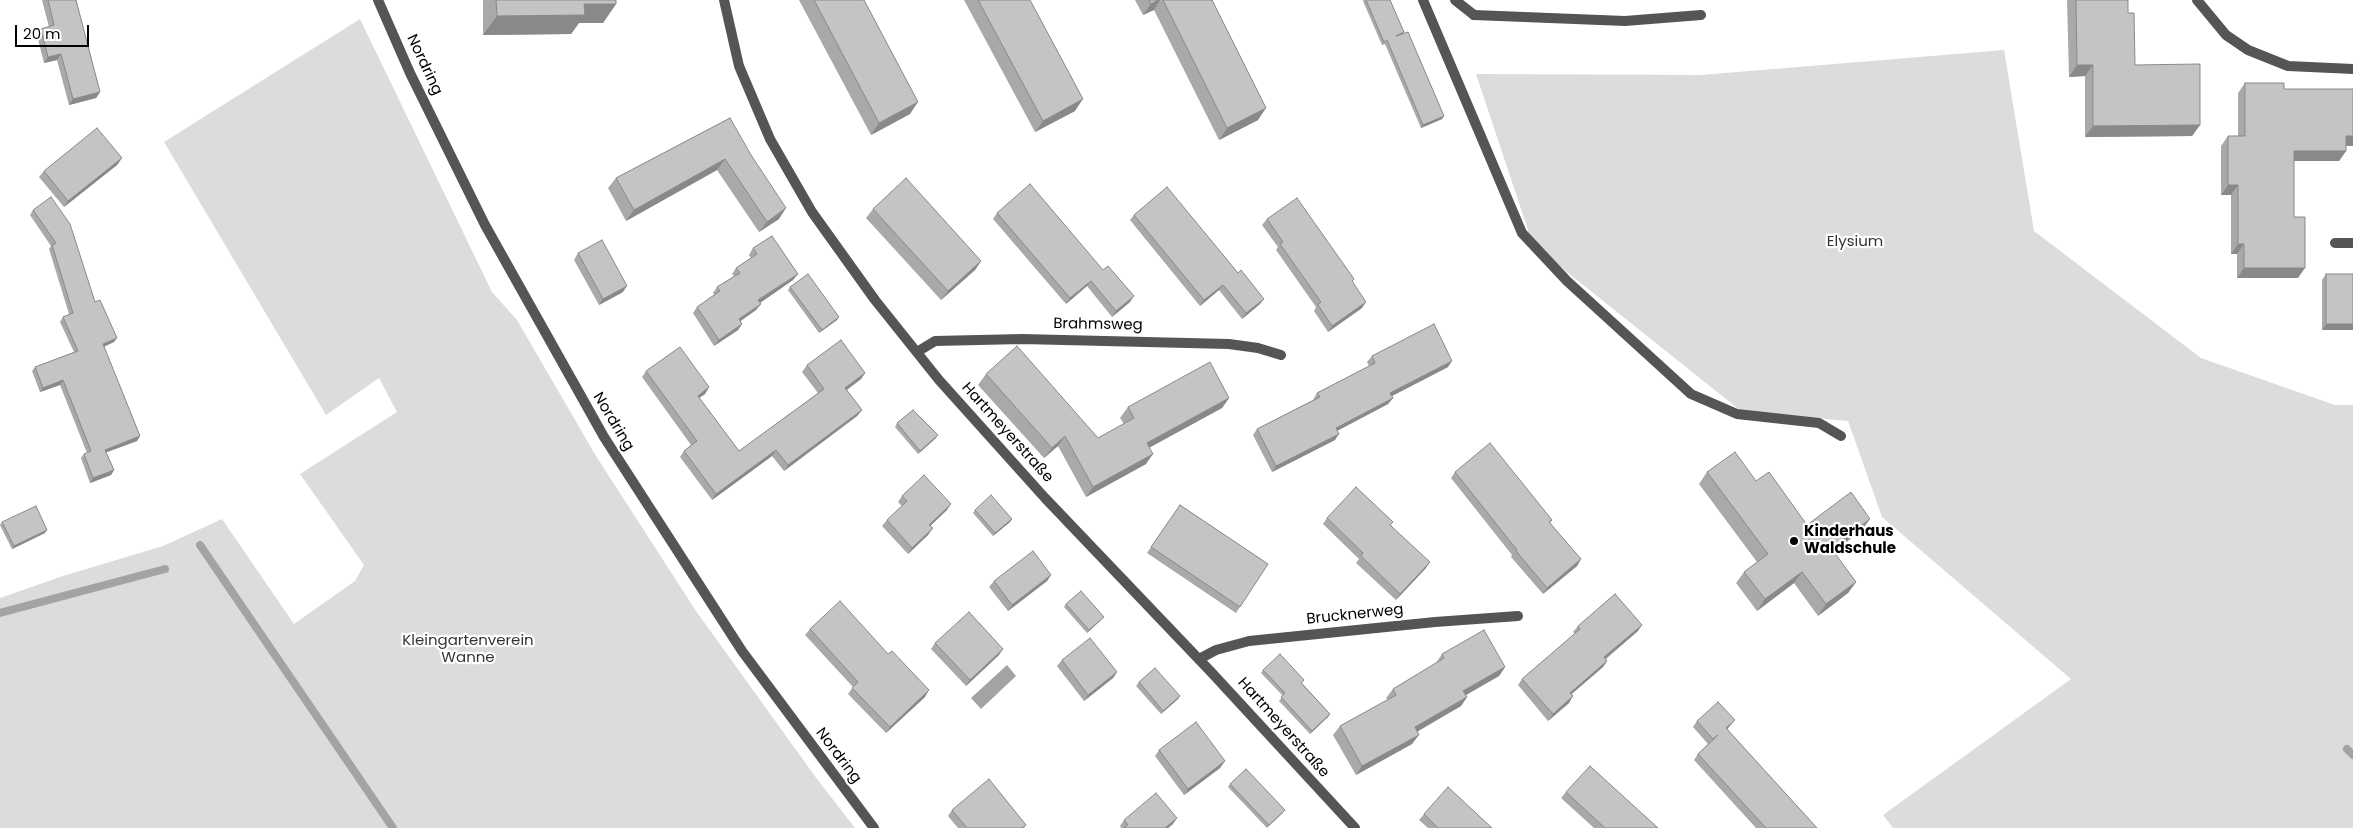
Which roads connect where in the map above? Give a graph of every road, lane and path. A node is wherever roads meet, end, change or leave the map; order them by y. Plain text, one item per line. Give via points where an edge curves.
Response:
1 (378, 0) edge
2 (724, 0) edge
3 (1424, 0) edge
4 (1455, 0) edge
5 (2197, 0) edge
6 (1701, 14) dead end
7 (2353, 69) edge
8 (2335, 243) dead end
9 (2353, 243) edge
10 (916, 352) junction
11 (1281, 355) dead end
12 (1841, 436) dead end
13 (1518, 616) dead end
14 (1199, 659) junction
15 (874, 828) edge
16 (1354, 828) edge

1 - 15 street, Nordring via 485,225 604,437 742,651
2 - 10 street, Hartmeyerstraße via 731,37 750,96 792,180 841,255
3 - 12 street via 1522,233 1567,281 1691,394 1737,414 1819,423
4 - 6 street via 1474,15 1625,21
5 - 7 street via 2226,35 2255,53 2288,66
8 - 9 street
10 - 11 street, Brahmsweg via 935,341 1050,340 1229,344
10 - 14 street, Hartmeyerstraße via 1045,498
13 - 14 street, Brucknerweg via 1249,641 1216,650
14 - 16 street, Hartmeyerstraße

